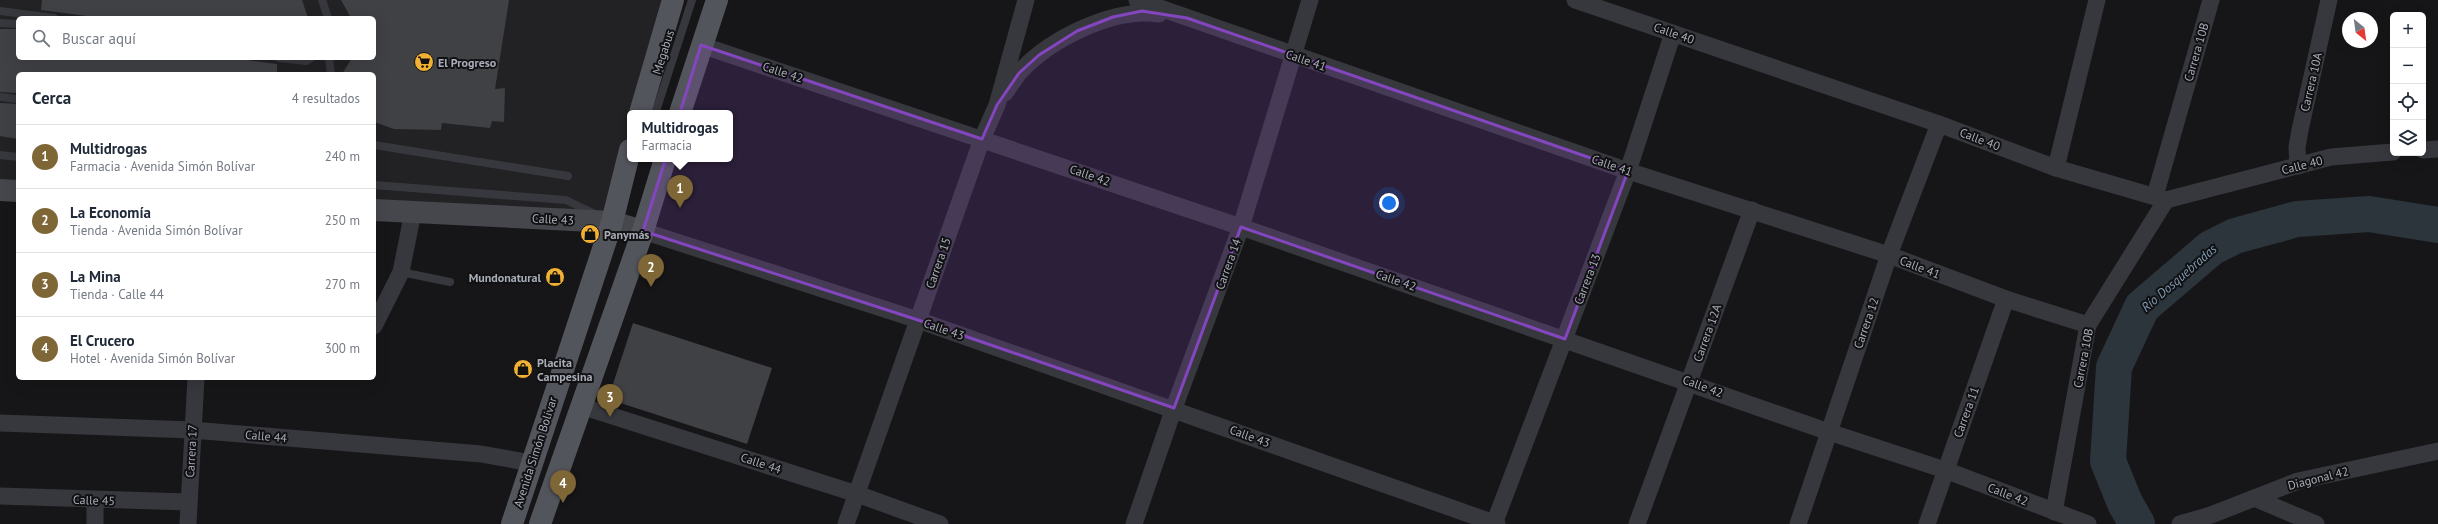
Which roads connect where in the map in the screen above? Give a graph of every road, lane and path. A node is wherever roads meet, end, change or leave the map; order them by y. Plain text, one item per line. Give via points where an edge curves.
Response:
1 (322, 0) edge
2 (672, 0) edge
3 (692, 0) edge
4 (717, 0) edge
5 (1026, 0) edge
6 (1137, 0) edge
7 (1310, 0) edge
8 (1575, 0) edge
9 (2097, 0) edge
10 (2211, 0) edge
11 (2330, 0) edge
12 (0, 11) edge
13 (39, 16) edge
14 (327, 16) edge
15 (1187, 18) junction
16 (2, 22) edge
17 (16, 24) edge
18 (1673, 33) junction
19 (701, 45) junction
20 (1293, 55) junction
21 (292, 60) edge
22 (308, 60) edge
23 (329, 60) edge
24 (329, 60) edge
25 (328, 72) edge
26 (331, 72) edge
27 (0, 97) edge
28 (16, 99) edge
29 (997, 105) junction
30 (648, 110) edge
31 (649, 110) edge
32 (681, 110) edge
33 (1939, 124) junction
34 (982, 139) junction
35 (376, 145) edge
36 (2426, 150) edge
37 (2438, 150) edge
38 (2390, 152) edge
39 (0, 155) edge
40 (16, 157) edge
41 (627, 162) edge
42 (664, 162) edge
43 (2298, 166) junction
44 (2056, 168) junction
45 (1628, 171) junction
46 (568, 176) dead end
47 (376, 185) edge
48 (0, 190) edge
49 (16, 191) edge
50 (2160, 198) junction
51 (376, 210) edge
52 (1752, 210) junction
53 (413, 212) junction
54 (612, 222) junction
55 (1242, 227) junction
56 (643, 231) junction
57 (1889, 255) junction
58 (401, 272) junction
59 (450, 282) dead end
60 (2006, 299) junction
61 (918, 320) junction
62 (376, 322) edge
63 (2088, 325) junction
64 (1565, 339) junction
65 (196, 380) edge
66 (1689, 382) junction
67 (581, 406) junction
68 (1174, 408) junction
69 (0, 423) edge
70 (192, 430) junction
71 (1829, 432) junction
72 (2438, 451) edge
73 (531, 463) junction
74 (1945, 470) junction
75 (857, 494) junction
76 (0, 496) edge
77 (2254, 498) junction
78 (95, 500) junction
79 (188, 502) junction
80 (2054, 512) junction
81 (2214, 520) edge
82 (95, 524) edge
83 (188, 524) edge
84 (512, 524) edge
85 (540, 524) edge
86 (846, 524) edge
87 (940, 524) edge
88 (1134, 524) edge
89 (1495, 524) edge
90 (1636, 524) edge
91 (1798, 524) edge
92 (1926, 524) edge
93 (2088, 524) edge
94 (2180, 524) edge
95 (2316, 524) edge

1 - 14 lane
2 - 30 main road
3 - 31 lane, Megabus
4 - 19 main road
5 - 29 street, Carrera 15
6 - 15 street, Calle 41
7 - 20 street, Carrera 14
8 - 18 street, Calle 40
9 - 44 street
10 - 50 street, Carrera 10B
11 - 43 street, Carrera 10A via 2300,130 2297,147
12 - 13 lane
15 - 20 street, Calle 41
15 - 29 street via 1142,11 1077,31 1024,68
16 - 17 lane
18 - 33 street, Calle 40
18 - 45 street, Carrera 13
19 - 32 main road
19 - 34 street, Calle 42
20 - 45 street, Calle 41
20 - 55 street, Carrera 14
21 - 22 lane
23 - 25 lane
24 - 26 lane
27 - 28 lane
29 - 34 street, Carrera 15
33 - 44 street, Calle 40
33 - 57 street, Carrera 12
34 - 55 street, Calle 42
34 - 61 street, Carrera 15
35 - 46 lane
36 - 37 street
38 - 43 street, Calle 40 via 2352,154
39 - 40 lane
41 - 54 main road, Avenida Simón Bolívar
42 - 56 main road
43 - 50 street, Calle 40
44 - 50 street, Calle 40
45 - 52 street, Calle 41
45 - 64 street, Carrera 13
47 - 54 lane via 566,200
48 - 49 street
50 - 63 street, Carrera 10B
51 - 53 street, Calle 43
52 - 57 street, Calle 41
52 - 66 street, Carrera 12A
53 - 54 street, Calle 43
53 - 58 street
54 - 56 street, Calle 43
54 - 67 main road via 611,246
54 - 73 main road, Avenida Simón Bolívar
55 - 64 street, Calle 42
55 - 68 street, Carrera 14
56 - 61 street, Calle 43
56 - 67 main road
57 - 60 street, Calle 41
57 - 71 street, Carrera 12
58 - 59 lane
58 - 62 street
60 - 63 street, Calle 41
60 - 74 street, Carrera 11
61 - 68 street, Calle 43
61 - 75 street, Carrera 15
63 - 80 street, Carrera 10B
64 - 66 street, Calle 42
64 - 89 street, Carrera 13
65 - 70 street, Carrera 17
66 - 71 street, Calle 42
66 - 90 street, Carrera 12A
67 - 75 street, Calle 44
67 - 85 main road
68 - 88 street, Carrera 14
68 - 89 street, Calle 43
69 - 70 street, Calle 44
70 - 73 street, Calle 44 via 481,454
70 - 79 street, Carrera 17
71 - 74 street, Calle 42
71 - 91 street, Carrera 12
72 - 77 street, Diagonal 42 via 2298,481
73 - 84 main road, Avenida Simón Bolívar
74 - 80 street, Calle 42
74 - 92 street, Carrera 11
75 - 86 street, Carrera 15
75 - 87 street, Calle 44
76 - 78 street, Calle 45
77 - 81 street, Diagonal 42
77 - 95 street
78 - 79 street, Calle 45
78 - 82 street
79 - 83 street, Carrera 17
80 - 93 street, Calle 42
81 - 94 street, Diagonal 42

